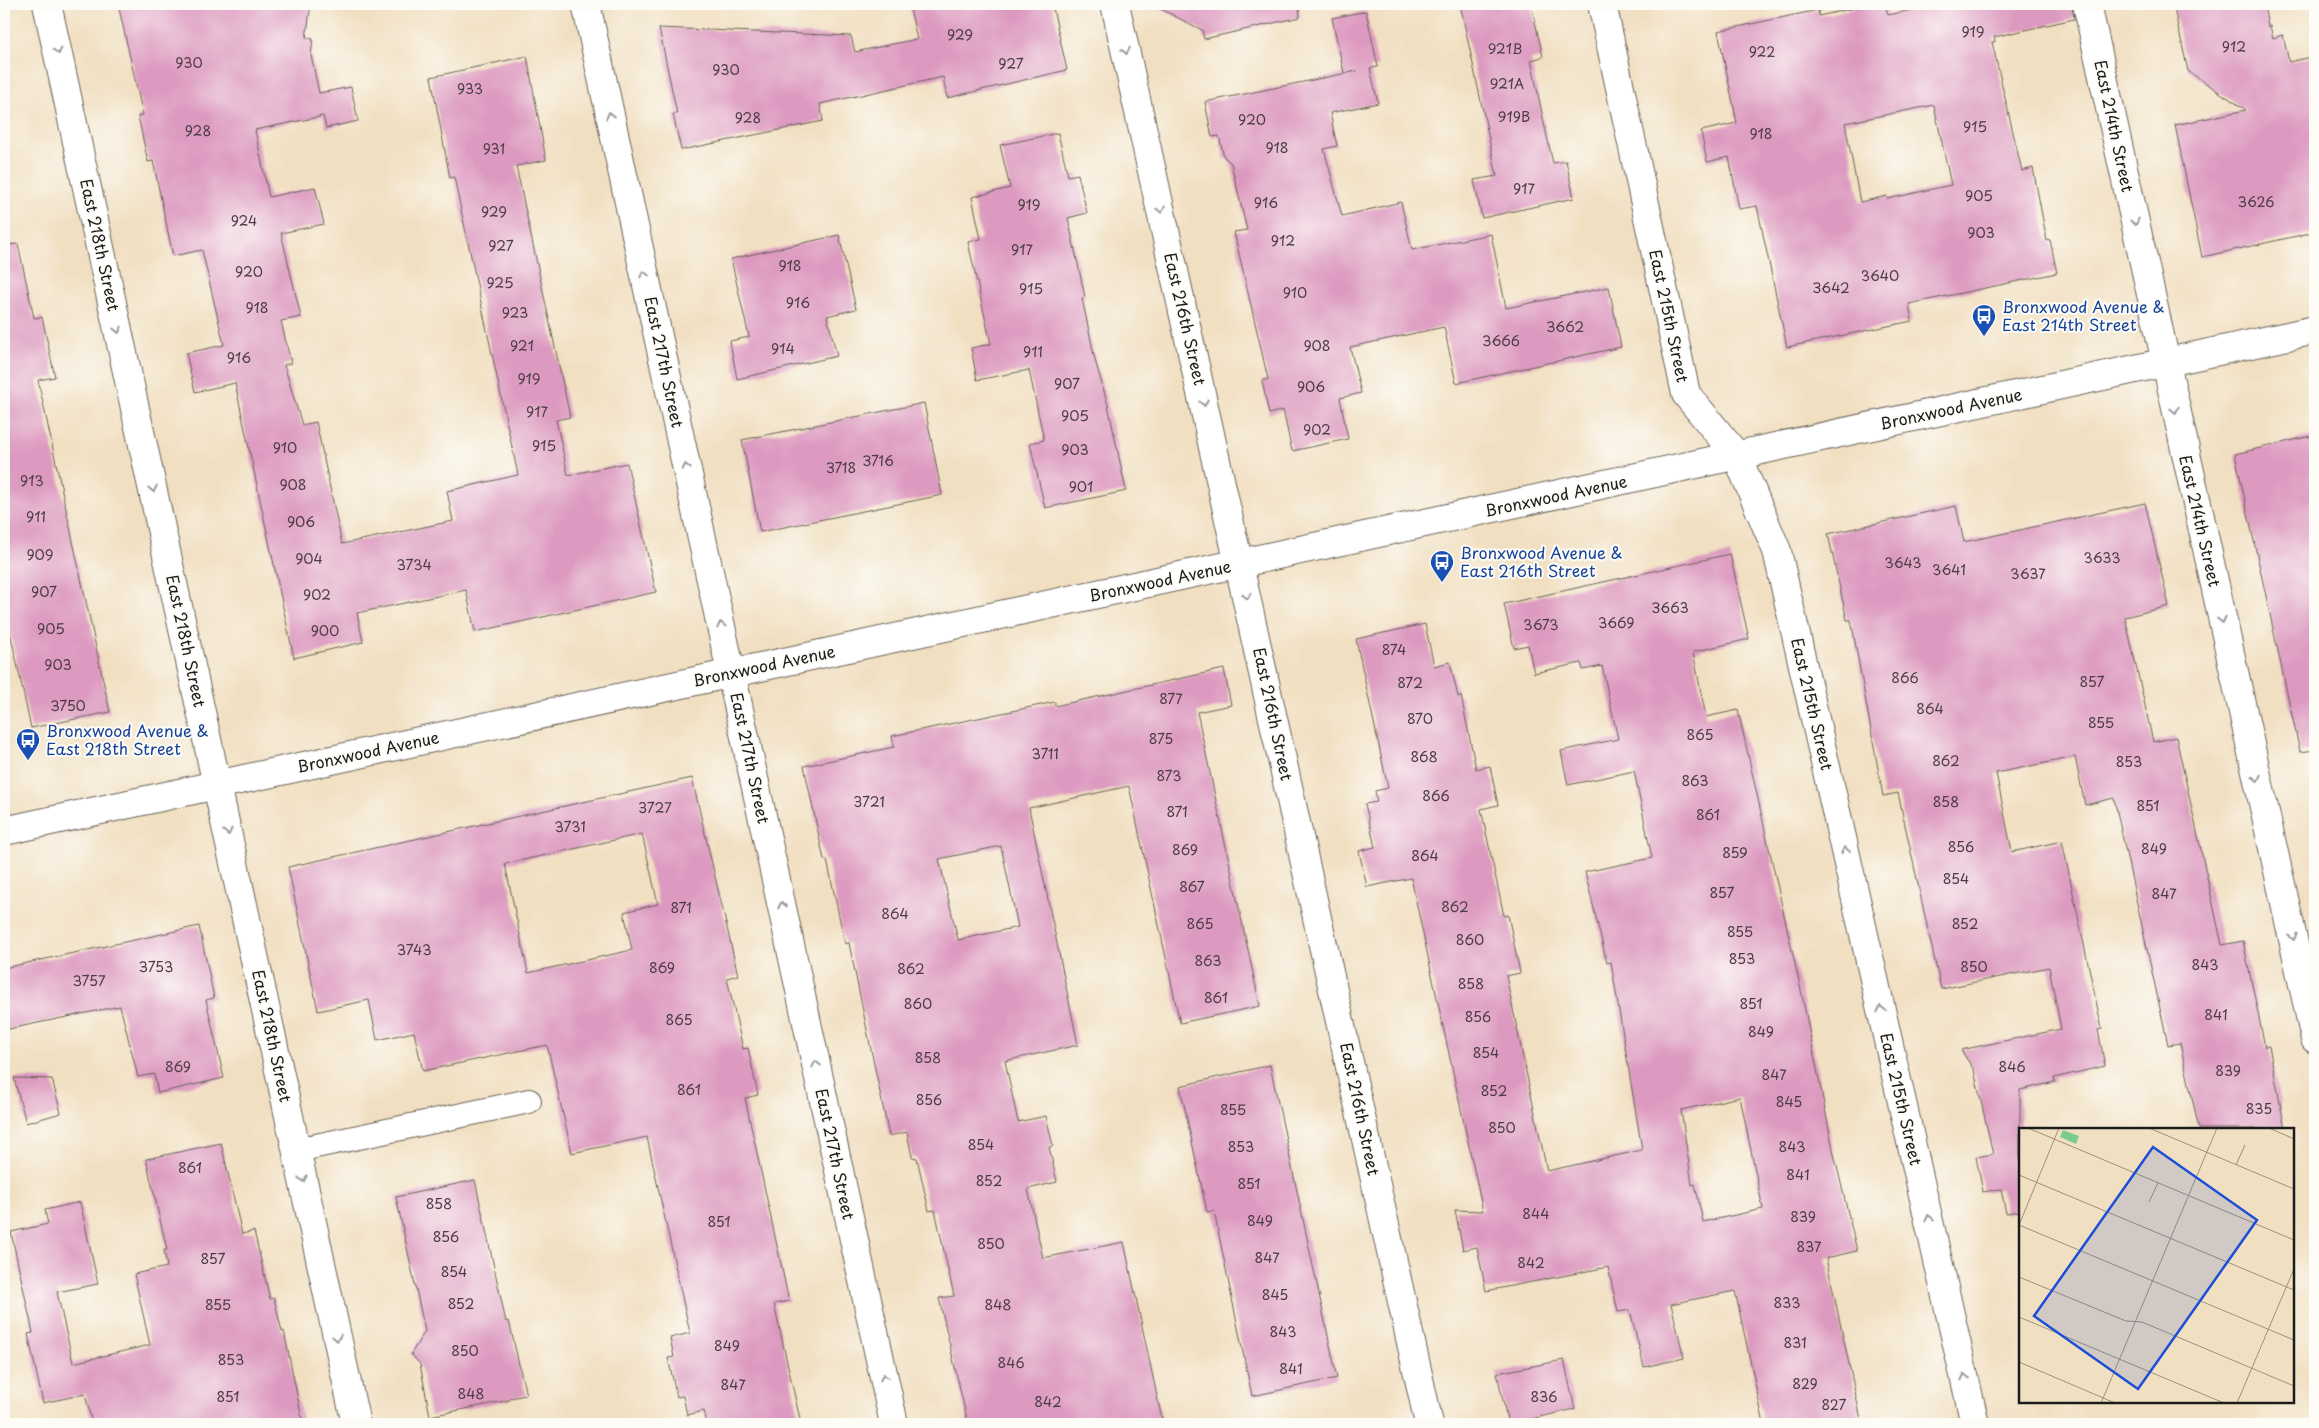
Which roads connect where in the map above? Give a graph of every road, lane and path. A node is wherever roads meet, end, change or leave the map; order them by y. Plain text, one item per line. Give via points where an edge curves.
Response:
1 (47, 4) edge
2 (586, 4) edge
3 (1115, 4) edge
4 (1602, 4) edge
5 (2087, 4) edge
6 (2315, 330) edge
7 (2165, 362) junction
8 (1737, 456) junction
9 (1240, 563) junction
10 (731, 673) junction
11 (218, 785) junction
12 (4, 831) edge
13 (2315, 1039) edge
14 (529, 1101) dead end
15 (296, 1150) junction
16 (356, 1424) edge
17 (894, 1424) edge
18 (1430, 1424) edge
19 (1975, 1424) edge

1 -> 11 street, East 218th Street
10 -> 2 street, East 217th Street
3 -> 9 street, East 216th Street
4 - 8 street, East 215th Street via 1686,394
5 -> 7 street, East 214th Street
6 - 7 street, Bronxwood Avenue
7 - 8 street, Bronxwood Avenue
7 -> 13 street, East 214th Street
8 - 9 street, Bronxwood Avenue
19 -> 8 street, East 215th Street via 1777,551
9 - 10 street, Bronxwood Avenue
9 -> 18 street, East 216th Street
10 - 11 street, Bronxwood Avenue
17 -> 10 street, East 217th Street
11 - 12 street, Bronxwood Avenue
11 -> 15 street, East 218th Street
14 - 15 lane
15 -> 16 street, East 218th Street

